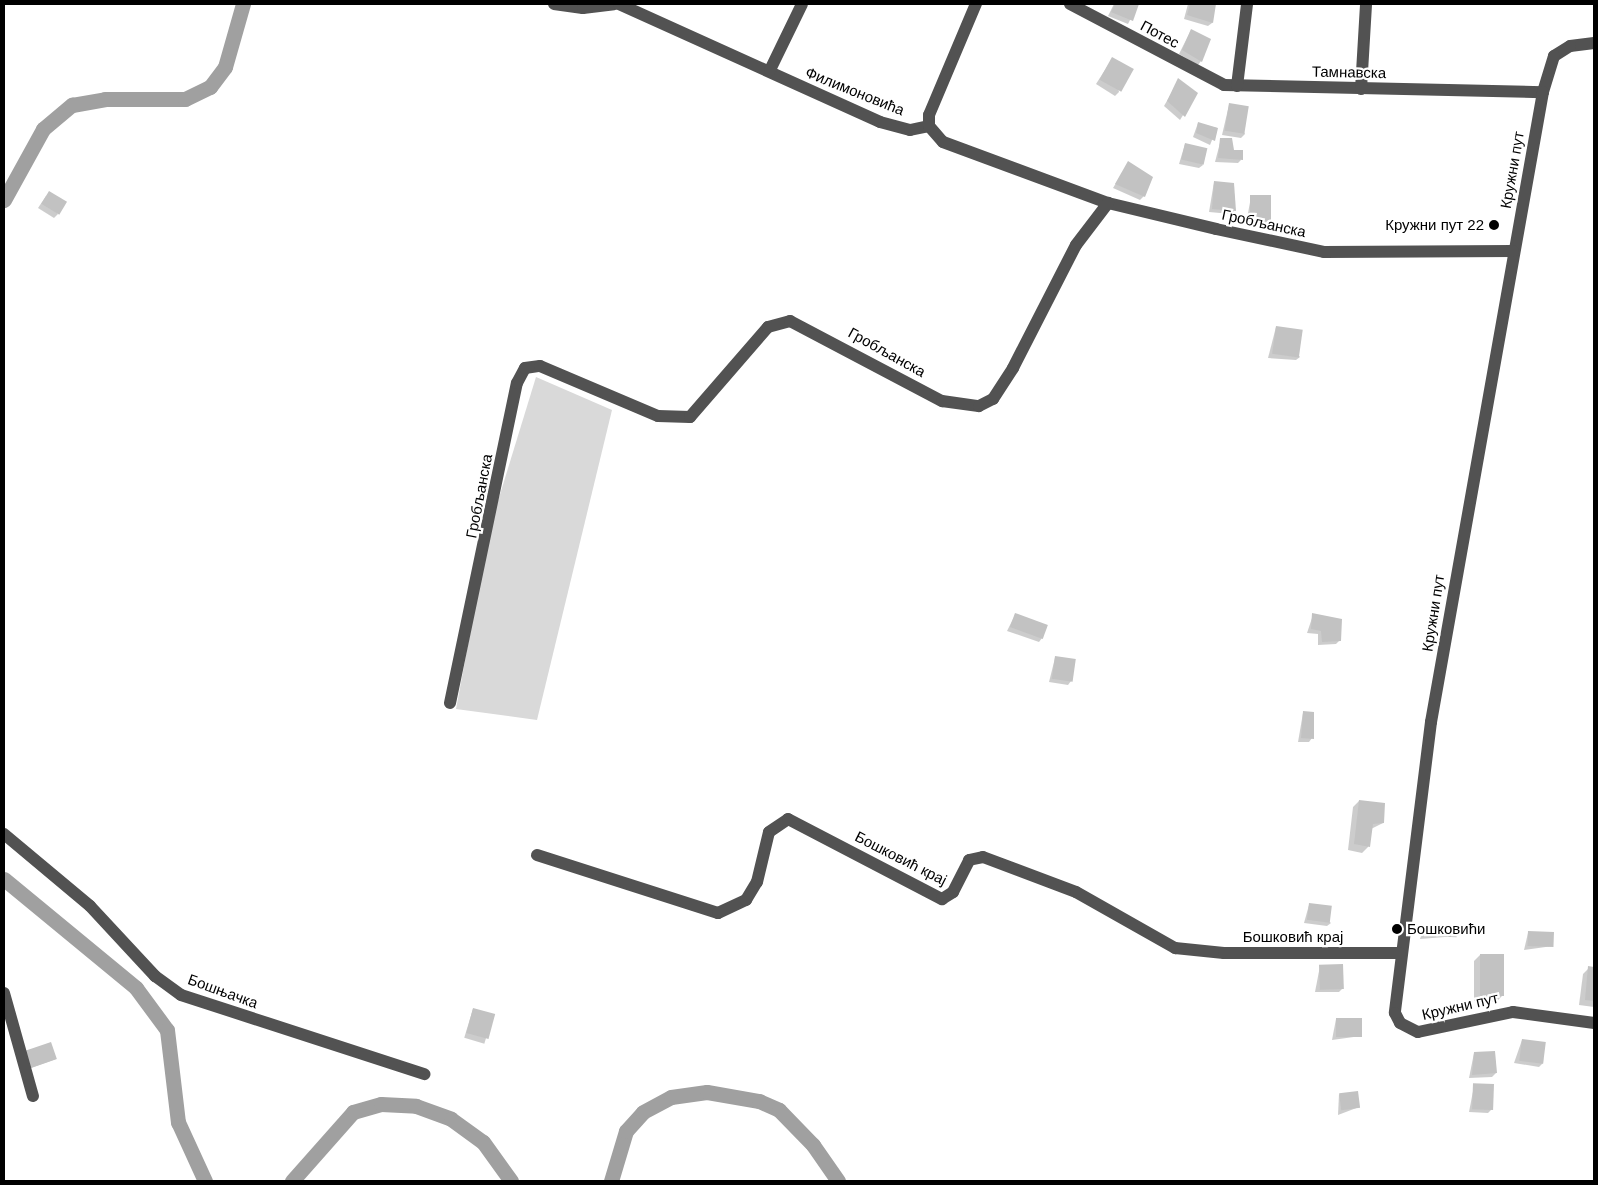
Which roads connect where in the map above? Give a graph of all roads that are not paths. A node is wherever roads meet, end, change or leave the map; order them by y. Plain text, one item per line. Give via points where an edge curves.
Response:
1 (554, 4) edge
2 (614, 4) edge
3 (619, 4) edge
4 (802, 4) edge
5 (976, 4) edge
6 (1070, 4) edge
7 (1247, 4) edge
8 (1366, 4) edge
9 (1594, 43) edge
10 (770, 70) junction
11 (1237, 86) junction
12 (1361, 88) junction
13 (1542, 92) junction
14 (929, 126) junction
15 (1108, 203) junction
16 (1514, 251) junction
17 (450, 703) dead end
18 (4, 834) edge
19 (537, 855) dead end
20 (1400, 953) junction
21 (4, 993) edge
22 (1594, 1023) edge
23 (424, 1074) dead end
24 (32, 1096) dead end

1 - 2 street via 583,8
3 - 10 street, Филимоновића
4 - 10 street
5 - 14 street via 929,115
6 - 11 street, Потес via 1211,79
7 - 11 street
8 - 12 street
9 - 13 street, Кружни пут via 1570,46 1554,56
10 - 14 street, Филимоновића via 880,122 910,130
11 - 12 street, Тамнавска
12 - 13 street, Тамнавска
13 - 16 street, Кружни пут
14 - 15 street via 943,142
15 - 16 street, Гробљанска via 1324,252
15 - 17 street, Гробљанска via 1076,245 1013,368 993,399 979,406 942,401 790,321 768,327 690,416 658,416 540,366 525,368 517,383
16 - 20 street, Кружни пут via 1433,712
18 - 23 street, Бошњачка via 90,906 155,976 181,995
19 - 20 street, Бошковић крај via 718,913 746,900 757,882 770,832 788,819 942,899 953,892 969,860 983,857 1076,892 1175,948
20 - 22 street, Кружни пут via 1395,1013 1400,1023 1413,1031 1440,1029 1513,1012
21 - 24 street

